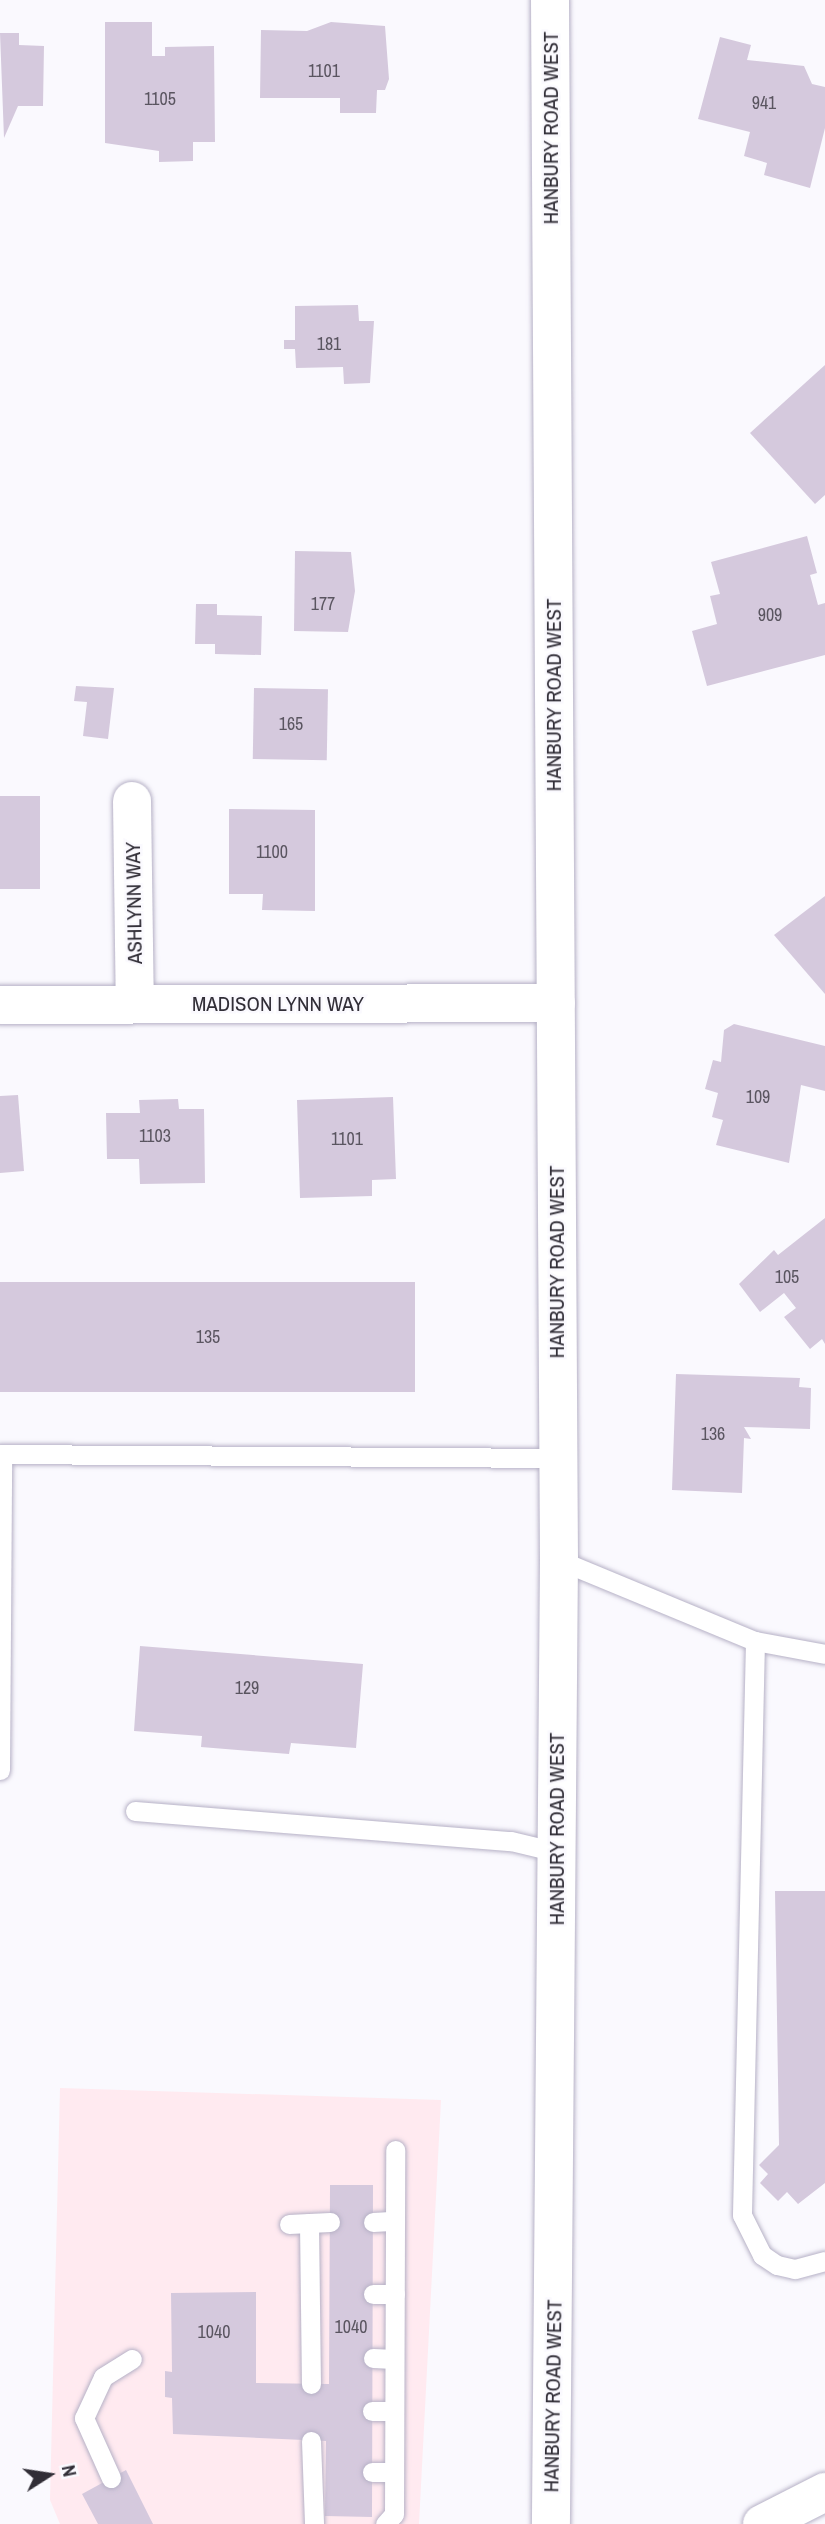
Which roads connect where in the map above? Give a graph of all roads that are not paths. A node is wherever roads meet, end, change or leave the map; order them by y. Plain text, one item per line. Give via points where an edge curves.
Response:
1 (550, 0) edge
2 (132, 801) dead end
3 (556, 1003) junction
4 (135, 1004) junction
5 (0, 1005) edge
6 (1, 1454) edge
7 (558, 1458) junction
8 (559, 1560) junction
9 (755, 1641) junction
10 (825, 1654) edge
11 (0, 1770) edge
12 (135, 1811) dead end
13 (557, 1852) junction
14 (396, 2150) dead end
15 (395, 2221) junction
16 (330, 2222) dead end
17 (373, 2222) dead end
18 (825, 2261) edge
19 (373, 2294) dead end
20 (395, 2294) junction
21 (373, 2358) dead end
22 (394, 2358) junction
23 (132, 2359) dead end
24 (311, 2384) dead end
25 (372, 2411) dead end
26 (394, 2411) junction
27 (312, 2441) dead end
28 (372, 2472) dead end
29 (394, 2472) junction
30 (111, 2478) dead end
31 (825, 2492) edge
32 (314, 2524) edge
33 (385, 2524) edge
34 (551, 2524) edge
35 (762, 2524) edge

1 - 3 main road, HANBURY ROAD WEST
2 - 4 main road, ASHLYNN WAY
3 - 4 main road, MADISON LYNN WAY
3 - 7 main road, HANBURY ROAD WEST
4 - 5 main road, MADISON LYNN WAY
6 - 7 lane
6 - 11 lane
7 - 8 main road, HANBURY ROAD WEST
8 - 9 lane
8 - 13 main road, HANBURY ROAD WEST
9 - 10 lane
9 - 18 lane via 742,2215 762,2255 776,2265 795,2269
12 - 13 lane via 511,1841
13 - 34 main road, HANBURY ROAD WEST
14 - 15 lane
15 - 17 lane
15 - 20 lane
16 - 24 lane via 299,2223 319,2295 320,2358
19 - 20 lane
20 - 22 lane
21 - 22 lane
22 - 26 lane
23 - 30 lane via 103,2377 84,2418
25 - 26 lane
26 - 29 lane
27 - 32 lane via 319,2473
28 - 29 lane
29 - 33 lane via 394,2514
31 - 35 main road

